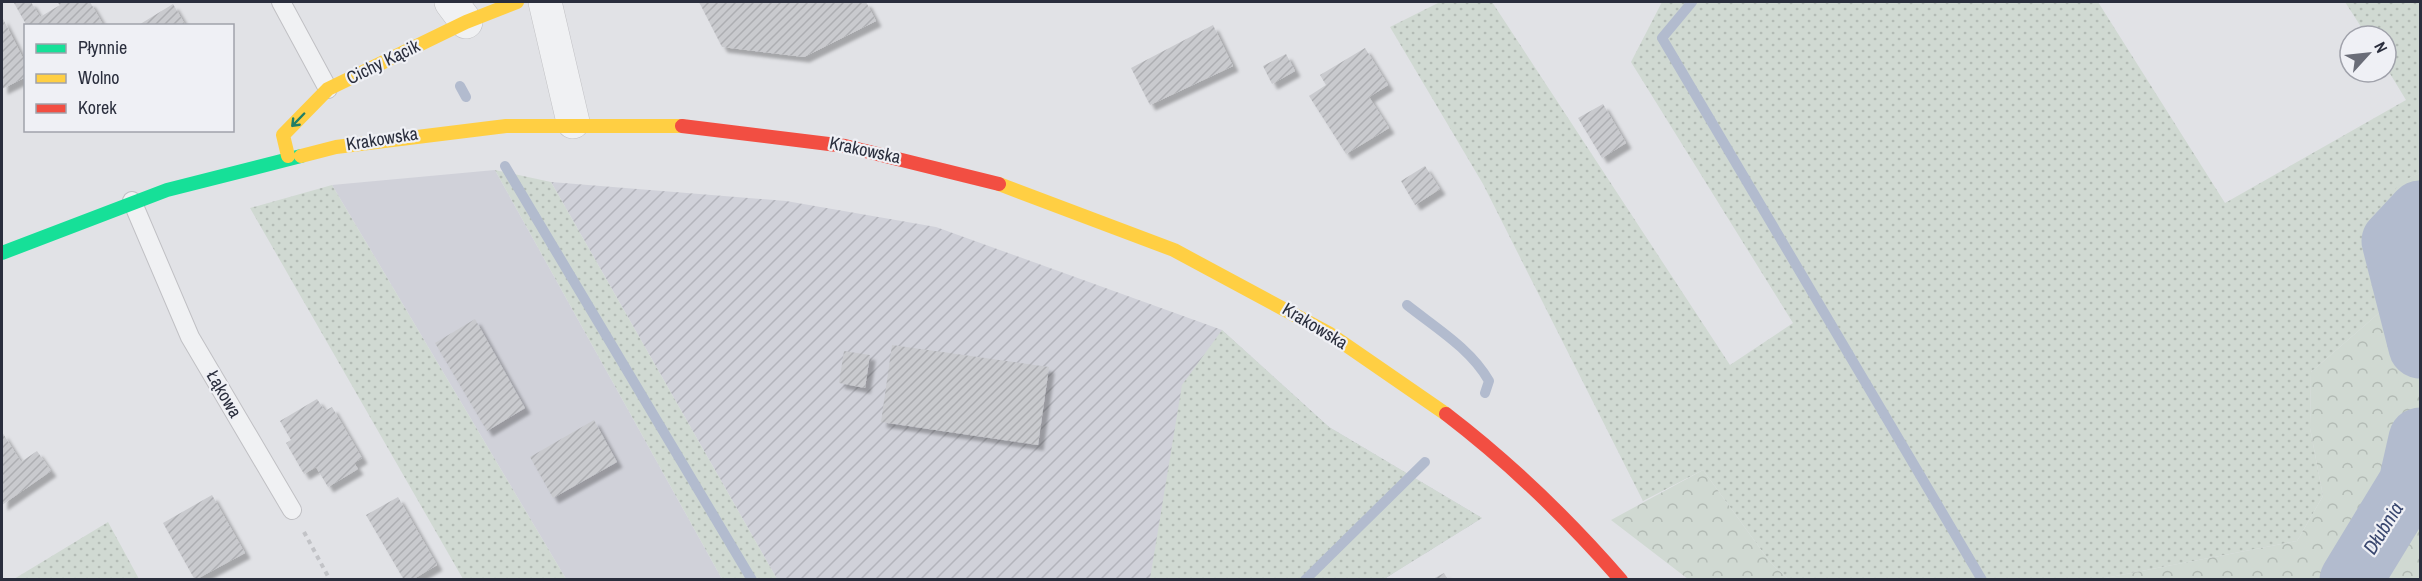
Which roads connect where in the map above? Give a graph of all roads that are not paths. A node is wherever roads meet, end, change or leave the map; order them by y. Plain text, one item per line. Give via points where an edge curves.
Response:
1 (281, 2) edge
2 (517, 2) edge
3 (545, 2) edge
4 (458, 12) edge
5 (328, 89) junction
6 (573, 122) junction
7 (288, 156) junction
8 (132, 201) junction
9 (2, 253) edge
10 (292, 510) road end
11 (1621, 579) edge

1 - 5 lane
2 - 4 main road, Cichy Kącik
3 - 6 street
4 - 5 main road, Cichy Kącik
5 -> 7 main road, Cichy Kącik via 283,135
6 - 7 main road, Krakowska via 425,132
6 - 11 main road, Krakowska via 646,122 755,131 836,143 1023,191 1124,227 1212,266 1381,366 1457,421 1524,480
7 - 8 main road, Krakowska
8 - 9 main road, Krakowska
8 - 10 lane, Łąkowa via 190,337

